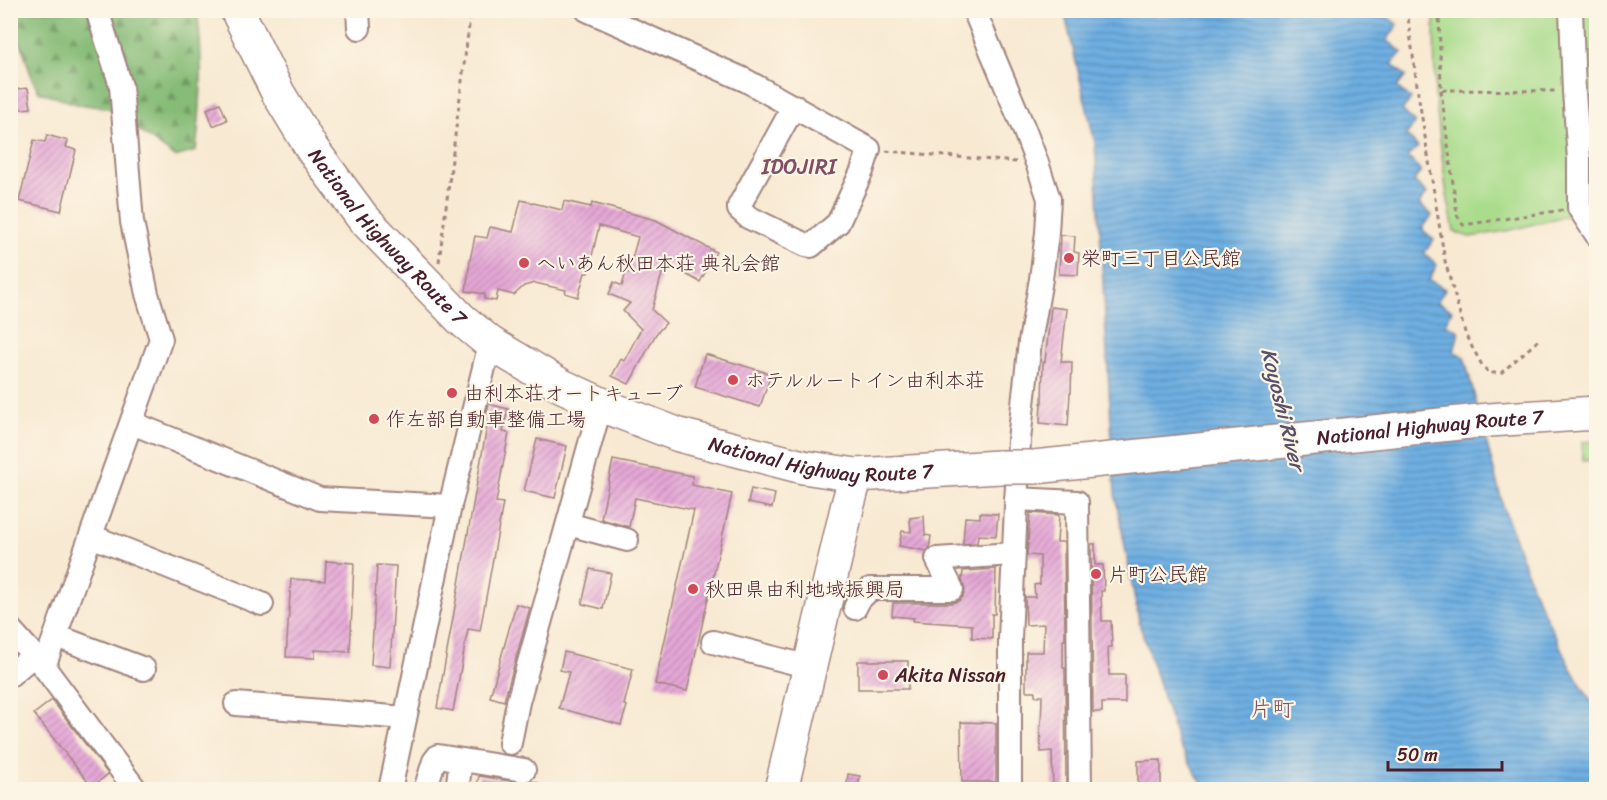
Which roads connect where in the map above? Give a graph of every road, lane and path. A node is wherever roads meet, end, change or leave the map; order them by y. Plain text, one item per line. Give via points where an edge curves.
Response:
1 (97, 10) edge
2 (237, 10) edge
3 (471, 10) edge
4 (587, 10) edge
5 (974, 10) edge
6 (1407, 10) edge
7 (1439, 10) edge
8 (1571, 10) edge
9 (1441, 90) junction
10 (1574, 92) junction
11 (794, 106) junction
12 (869, 149) junction
13 (1037, 163) junction
14 (1579, 208) junction
15 (1596, 234) edge
16 (436, 293) junction
17 (1541, 338) dead end
18 (490, 343) junction
19 (601, 404) junction
20 (1596, 412) edge
21 (132, 423) junction
22 (856, 475) junction
23 (1016, 499) junction
24 (450, 506) junction
25 (567, 524) junction
26 (91, 536) junction
27 (627, 540) dead end
28 (1014, 554) junction
29 (262, 604) dead end
30 (855, 608) dead end
31 (10, 629) edge
32 (56, 636) junction
33 (714, 642) dead end
34 (39, 661) junction
35 (810, 667) junction
36 (144, 669) dead end
37 (10, 675) edge
38 (236, 704) dead end
39 (405, 718) junction
40 (510, 743) dead end
41 (461, 760) junction
42 (524, 770) dead end
43 (130, 787) edge
44 (390, 789) edge
45 (425, 789) edge
46 (457, 789) edge
47 (781, 789) edge
48 (1010, 789) edge
49 (1080, 789) edge

1 - 21 street via 121,86 132,222 160,339
2 - 16 highway, National Highway Route 7 via 278,93 312,149 363,218
3 - 16 path
4 - 11 street
5 - 13 street
6 - 17 path via 1445,261 1466,336 1490,373 1501,373
7 - 9 path
8 - 10 street
9 - 10 path
9 - 14 path via 1457,215 1463,225
10 - 14 street
11 - 12 street
11 - 12 street via 739,206 748,217 811,246 838,223
12 - 13 path
13 - 23 street via 1048,199 1047,233 1021,418
14 - 15 street
16 - 18 highway, National Highway Route 7
18 - 19 highway, National Highway Route 7 via 560,385
18 - 24 street
19 - 22 highway, National Highway Route 7 via 679,435 803,467
19 - 25 street
20 - 22 highway, National Highway Route 7, bridge via 1034,467
21 - 24 street via 320,499
21 - 26 street
22 - 35 highway
23 - 28 street
23 - 49 street via 1077,502
24 - 39 street
25 - 27 street
25 - 40 street
26 - 29 street
26 - 32 street
28 - 30 street via 938,560 952,589 870,589
28 - 48 street
31 - 34 street
32 - 34 street
32 - 36 street
33 - 35 street
34 - 37 street
34 - 43 street
35 - 47 highway
38 - 39 street
39 - 44 street
41 - 42 street
41 - 45 street via 438,756
41 - 46 street

